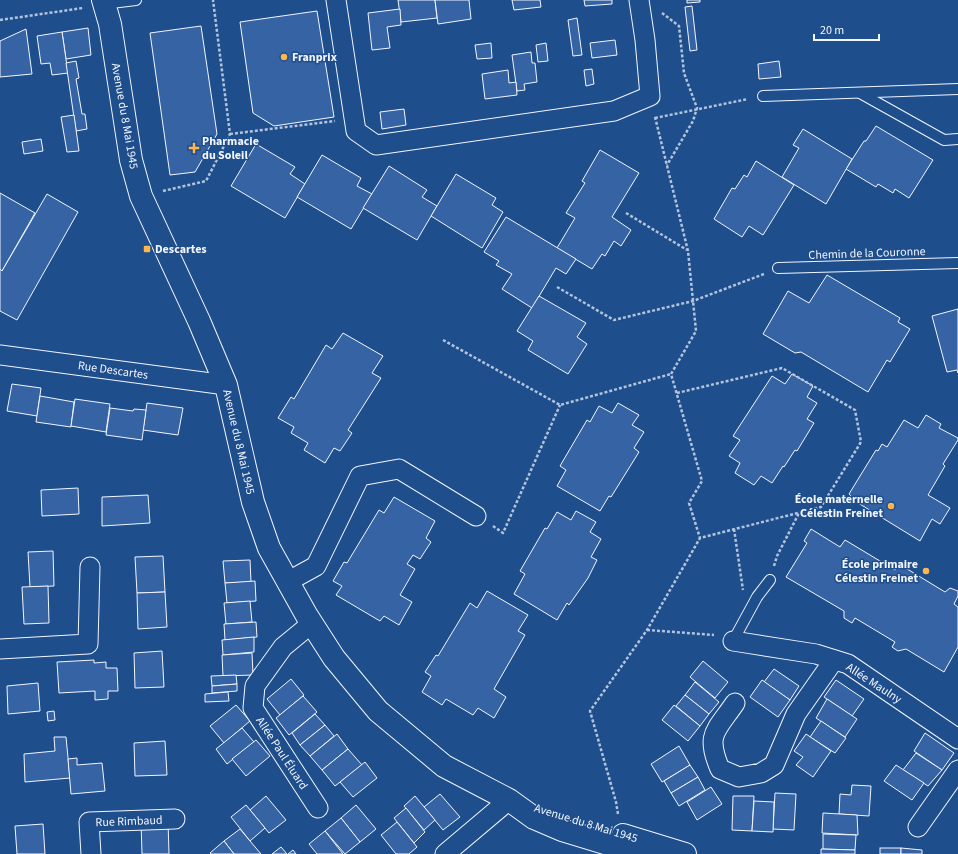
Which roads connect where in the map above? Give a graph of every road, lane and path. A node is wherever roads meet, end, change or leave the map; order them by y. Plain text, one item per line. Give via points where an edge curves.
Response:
1 (136, 0) edge
2 (213, 0) edge
3 (336, 0) edge
4 (103, 2) edge
5 (648, 4) edge
6 (0, 20) edge
7 (958, 89) edge
8 (860, 93) junction
9 (650, 96) junction
10 (763, 96) joint
11 (697, 108) junction
12 (655, 118) junction
13 (355, 125) junction
14 (230, 134) junction
15 (958, 139) edge
16 (667, 166) junction
17 (141, 196) junction
18 (626, 213) dead end
19 (688, 251) junction
20 (958, 263) edge
21 (778, 268) joint
22 (557, 288) dead end
23 (693, 301) junction
24 (443, 340) dead end
25 (0, 355) edge
26 (671, 374) junction
27 (226, 385) junction
28 (677, 393) junction
29 (560, 405) junction
30 (800, 513) junction
31 (476, 516) joint
32 (734, 529) junction
33 (700, 538) junction
34 (90, 567) dead end
35 (770, 580) joint
36 (287, 582) junction
37 (744, 598) dead end
38 (311, 624) junction
39 (647, 630) junction
40 (733, 641) junction
41 (0, 649) edge
42 (834, 660) junction
43 (735, 703) dead end
44 (958, 740) edge
45 (958, 770) edge
46 (509, 800) junction
47 (318, 808) dead end
48 (175, 819) dead end
49 (918, 827) dead end
50 (617, 845) edge
51 (91, 854) edge
52 (445, 854) edge
53 (641, 854) edge
54 (685, 854) edge

1 - 4 lane
2 - 14 path
3 - 13 street
4 - 6 path
4 - 17 street, Avenue du 8 Mai 1945 via 110,24 131,160
5 - 9 street via 645,40
5 - 11 path via 679,26 684,73
7 - 8 lane
8 - 10 lane
8 - 15 lane via 944,140
9 - 12 path
9 - 13 street via 614,111 376,145
10 - 11 path
11 - 12 path
11 - 16 path via 693,121
12 - 16 path
13 - 14 path
14 - 17 path via 206,181
16 - 19 path
17 - 27 street, Avenue du 8 Mai 1945
18 - 19 path
19 - 23 path
20 - 21 lane, Chemin de la Couronne
21 - 23 path
22 - 23 path via 614,320
23 - 26 path via 696,331
24 - 29 path
25 - 27 street, Rue Descartes
26 - 28 path
26 - 29 path
27 - 36 street, Avenue du 8 Mai 1945 via 253,502 269,548
28 - 30 path via 782,368 855,410 861,442 821,507
28 - 33 path via 702,481 689,503
29 - 31 path via 503,532
30 - 32 path
30 - 35 path via 777,556
31 - 36 street via 399,469 360,476 316,566
32 - 33 path
32 - 37 path
33 - 39 path
34 - 41 street via 88,644
35 - 40 lane via 757,597
36 - 38 street, Avenue du 8 Mai 1945
38 - 46 street, Avenue du 8 Mai 1945 via 334,658 378,711 444,766
38 - 47 street, Allée Paul Éluard via 283,647 255,686 253,708
39 - 40 path via 722,635
39 - 50 path via 590,711 616,802
40 - 42 street, Allée Maulny via 816,654
42 - 43 street via 796,714 774,765 761,773 738,777 720,769 714,753 712,736
42 - 44 street, Allée Maulny via 848,664
45 - 49 street
46 - 50 street, Avenue du 8 Mai 1945 via 534,818 562,830
46 - 52 street
48 - 51 street, Rue Rimbaud via 89,822
50 - 53 street, Avenue du 8 Mai 1945
50 - 54 street, Avenue du 8 Mai 1945

